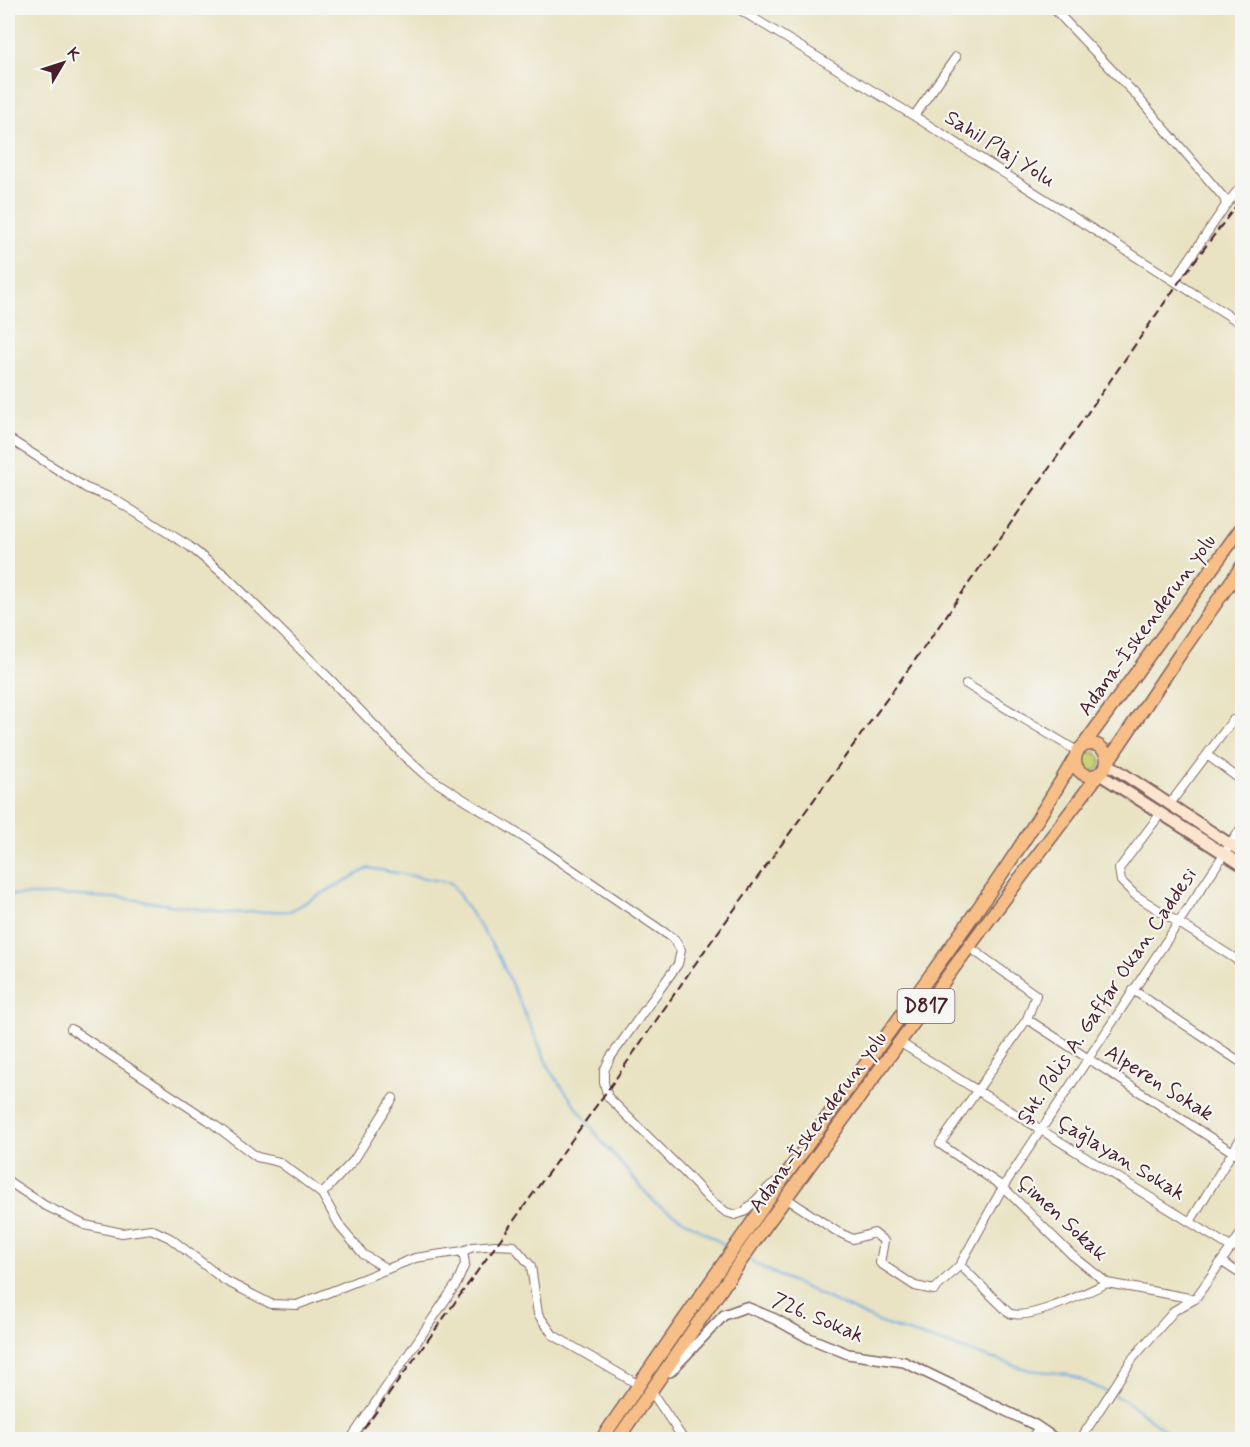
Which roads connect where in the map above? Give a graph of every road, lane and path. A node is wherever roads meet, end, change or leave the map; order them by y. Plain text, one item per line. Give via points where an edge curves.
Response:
1 (738, 8) edge
2 (1053, 8) edge
3 (956, 57) dead end
4 (914, 116) junction
5 (1242, 185) edge
6 (1226, 205) junction
7 (1175, 280) junction
8 (1242, 324) edge
9 (8, 438) edge
10 (1242, 526) edge
11 (1242, 566) edge
12 (966, 684) dead end
13 (1233, 720) dead end
14 (1078, 752) junction
15 (1207, 755) junction
16 (1107, 762) junction
17 (1100, 774) junction
18 (1242, 781) edge
19 (1165, 809) junction
20 (1242, 827) edge
21 (1227, 849) junction
22 (1242, 852) edge
23 (1242, 865) edge
24 (1179, 921) junction
25 (969, 947) junction
26 (1242, 963) edge
27 (1133, 990) junction
28 (1027, 1019) junction
29 (71, 1029) dead end
30 (899, 1042) junction
31 (1087, 1059) junction
32 (1242, 1063) edge
33 (977, 1091) junction
34 (393, 1098) dead end
35 (1040, 1130) junction
36 (1242, 1136) edge
37 (1233, 1151) junction
38 (1242, 1158) edge
39 (786, 1175) junction
40 (8, 1181) edge
41 (1003, 1186) junction
42 (322, 1194) junction
43 (786, 1198) junction
44 (1190, 1222) junction
45 (1242, 1232) edge
46 (1232, 1248) junction
47 (463, 1251) junction
48 (1222, 1262) junction
49 (960, 1265) junction
50 (387, 1269) junction
51 (1242, 1275) edge
52 (1107, 1283) junction
53 (1195, 1299) junction
54 (639, 1385) junction
55 (651, 1391) junction
56 (1039, 1428) junction
57 (350, 1440) edge
58 (601, 1440) edge
59 (617, 1440) edge
60 (684, 1440) edge
61 (1030, 1440) edge
62 (1057, 1440) edge
63 (1080, 1440) edge

1 - 4 street, Sahil Plaj Yolu
2 - 6 street via 1136,95 1215,186
3 - 4 street
4 - 7 street, Sahil Plaj Yolu
5 - 6 street
6 - 7 street
7 - 8 street, Sahil Plaj Yolu
9 - 39 street via 189,546 226,576 425,775 674,939 681,950 678,964 604,1071 608,1097 709,1200 726,1212 744,1212
10 - 14 highway, Adana-İskenderun yolu / D817
11 - 16 highway, Adana-İskenderun yolu
12 - 14 street
13 - 15 street
14 - 16 highway via 1088,744 1099,746
14 - 17 highway via 1076,769 1084,776
14 - 39 highway, D817 via 978,909
15 - 18 street
15 - 19 street
16 - 17 highway
16 - 19 main road
17 - 19 main road
17 - 25 highway, Adana-İskenderun yolu / D817
19 - 21 main road
19 - 24 street via 1119,869 1121,881 1136,895
20 - 21 street, Şht. Polis A. Gaffar Okan Caddesi
21 - 22 main road
21 - 23 main road
21 - 24 street, Şht. Polis A. Gaffar Okan Caddesi
24 - 26 street
24 - 27 street, Şht. Polis A. Gaffar Okan Caddesi
25 - 28 street via 1036,995
25 - 30 highway, Adana-İskenderun yolu / D817
27 - 31 street, Şht. Polis A. Gaffar Okan Caddesi
27 - 32 street
28 - 31 street, Alperen Sokak
28 - 33 street
29 - 42 street via 257,1157 279,1162
30 - 33 street, Çağlayan Sokak
30 - 43 highway, Adana-İskenderun yolu / D817
31 - 35 street, Şht. Polis A. Gaffar Okan Caddesi
31 - 37 street, Alperen Sokak
33 - 35 street, Çağlayan Sokak
33 - 41 street, Çimen Sokak via 940,1144
34 - 42 street via 354,1160
35 - 41 street, Şht. Polis A. Gaffar Okan Caddesi
35 - 44 street, Çağlayan Sokak
36 - 37 street
37 - 38 street, Alperen Sokak
37 - 44 street
39 - 54 highway, D817
40 - 50 street via 85,1225 122,1233 151,1229 170,1238 224,1280 271,1304 297,1305
41 - 49 street, Şht. Polis A. Gaffar Okan Caddesi
41 - 52 street, Çimen Sokak via 1072,1255
42 - 50 street via 341,1228 364,1255
43 - 49 street, Şht. Polis A. Gaffar Okan Caddesi via 853,1239 874,1233 884,1241 880,1263 915,1286 934,1290
43 - 55 highway, Adana-İskenderun yolu / D817
44 - 46 street, Çağlayan Sokak
45 - 46 street
46 - 48 street
47 - 50 street via 415,1258
47 - 54 street via 473,1247 514,1246 531,1266 538,1314 553,1335
47 - 57 street via 465,1264 457,1283
48 - 51 street
48 - 53 street
49 - 52 street via 1014,1316 1042,1311
52 - 53 street, Çimen Sokak
53 - 63 street via 1175,1310 1133,1358
54 - 55 highway
54 - 58 highway, D817
55 - 56 street, 726. Sokak via 724,1315 746,1307 848,1354 904,1362
55 - 59 highway, Adana-İskenderun yolu / D817
55 - 60 street
56 - 61 street
56 - 62 street, 726. Sokak

